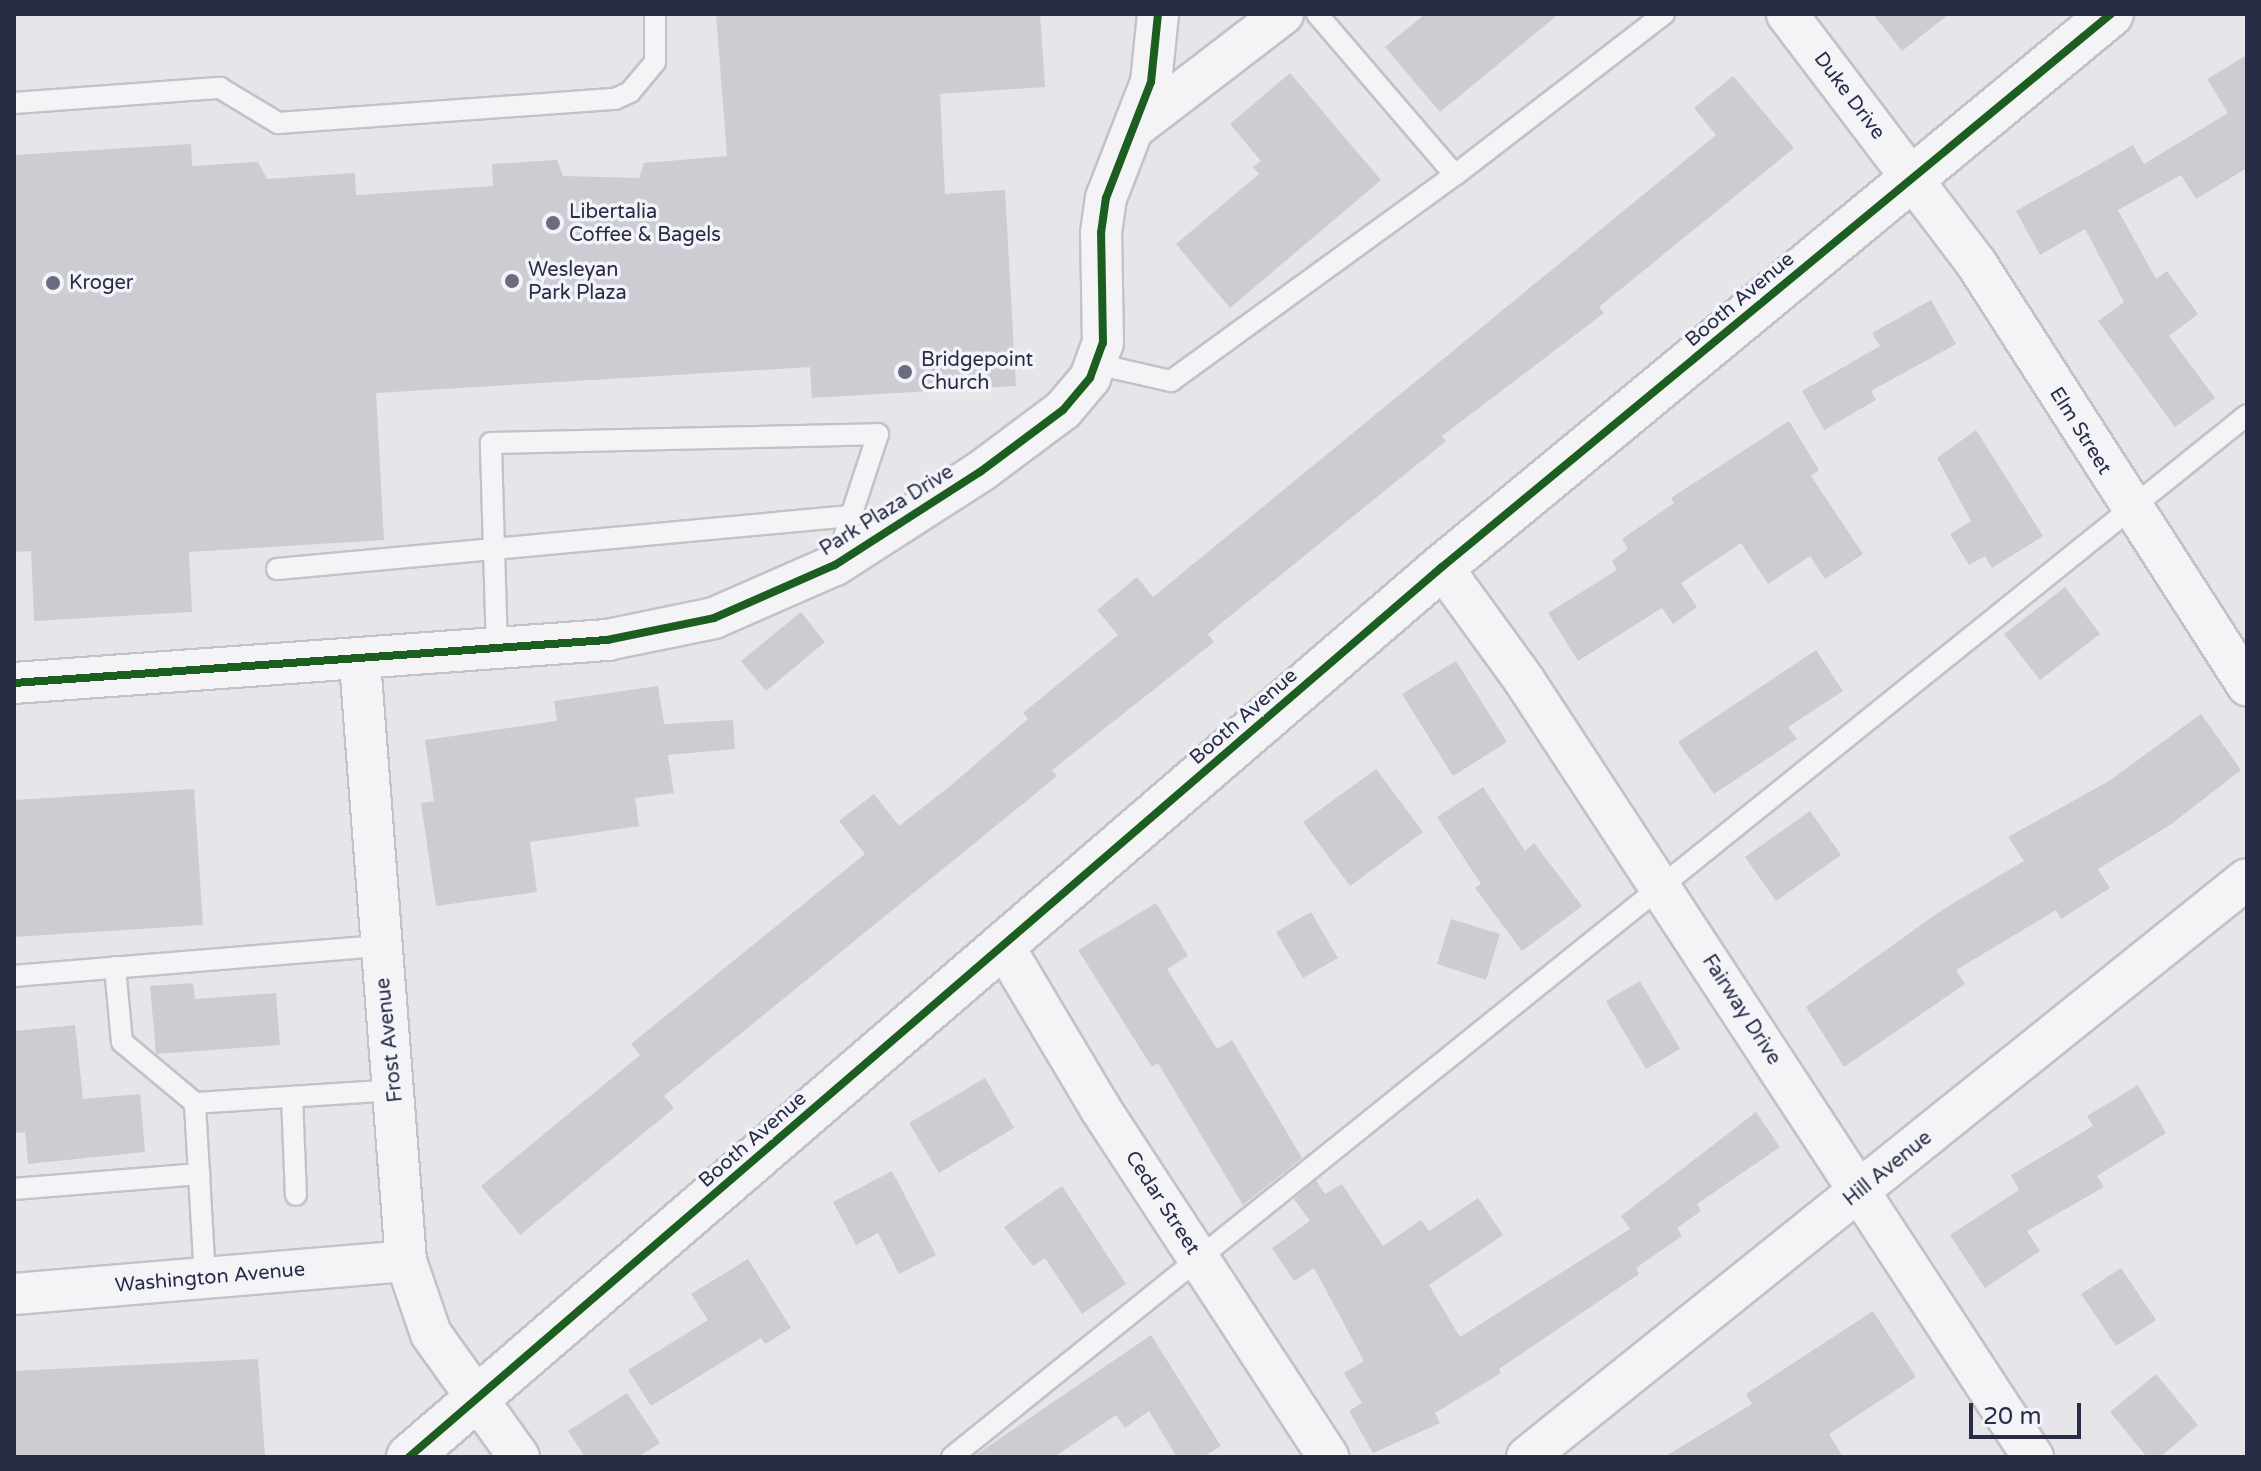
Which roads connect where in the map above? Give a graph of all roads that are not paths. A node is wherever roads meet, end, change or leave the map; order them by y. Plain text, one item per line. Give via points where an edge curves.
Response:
1 (655, 14) edge
2 (1158, 14) edge
3 (1283, 14) edge
4 (1317, 14) edge
5 (1664, 14) edge
6 (1787, 14) edge
7 (2111, 14) edge
8 (14, 103) edge
9 (1137, 126) junction
10 (1455, 175) junction
11 (1911, 179) junction
12 (1096, 364) junction
13 (2247, 415) edge
14 (2131, 511) junction
15 (851, 516) junction
16 (496, 548) junction
17 (835, 565) junction
18 (1442, 567) junction
19 (277, 569) dead end
20 (497, 650) junction
21 (360, 662) junction
22 (14, 683) edge
23 (2247, 685) edge
24 (2247, 879) edge
25 (1660, 887) junction
26 (1003, 945) junction
27 (381, 946) junction
28 (115, 967) junction
29 (14, 976) edge
30 (396, 1090) junction
31 (292, 1097) junction
32 (195, 1103) junction
33 (199, 1174) junction
34 (14, 1189) edge
35 (1860, 1191) junction
36 (296, 1195) dead end
37 (1198, 1257) junction
38 (406, 1261) junction
39 (205, 1278) junction
40 (14, 1294) edge
41 (481, 1397) junction
42 (409, 1457) edge
43 (519, 1457) edge
44 (952, 1457) edge
45 (1328, 1457) edge
46 (1527, 1457) edge
47 (2033, 1457) edge

1 - 8 lane via 655,62 630,92 615,99 278,123 220,88
2 - 9 street, Park Plaza Drive via 1151,82
3 - 9 street, Park Plaza Drive
4 - 10 lane
5 - 10 lane
6 - 11 street, Duke Drive
7 - 11 street, Booth Avenue
9 - 12 street, Park Plaza Drive via 1106,198 1101,233 1103,343
10 - 12 lane via 1171,381
11 - 14 street, Elm Street via 1976,263
11 - 18 street, Booth Avenue
12 - 17 street, Park Plaza Drive via 1063,410
13 - 14 lane
14 - 23 street, Elm Street
14 - 25 lane
15 - 16 lane
15 - 16 lane via 878,434 491,443
15 - 17 lane
16 - 19 lane
16 - 20 lane
17 - 20 street, Park Plaza Drive via 714,618 607,640
18 - 25 street, Fairway Drive
18 - 26 street, Booth Avenue
20 - 21 street, Park Plaza Drive
21 - 22 street, Park Plaza Drive
21 - 27 street, Frost Avenue
24 - 35 street, Hill Avenue
25 - 35 street, Fairway Drive
25 - 37 lane
26 - 37 street, Cedar Street
26 - 41 street, Booth Avenue
27 - 28 lane
27 - 30 street, Frost Avenue
28 - 29 lane
28 - 32 lane via 122,1042
30 - 31 lane
30 - 38 street, Frost Avenue
31 - 32 lane
31 - 36 lane
32 - 33 lane
33 - 34 lane
33 - 39 lane
35 - 46 street, Hill Avenue
35 - 47 street, Fairway Drive
37 - 44 lane
37 - 45 street, Cedar Street
38 - 39 street, Washington Avenue
38 - 41 street, Frost Avenue via 431,1334
39 - 40 street, Washington Avenue
41 - 42 street, Booth Avenue
41 - 43 street, Frost Avenue

